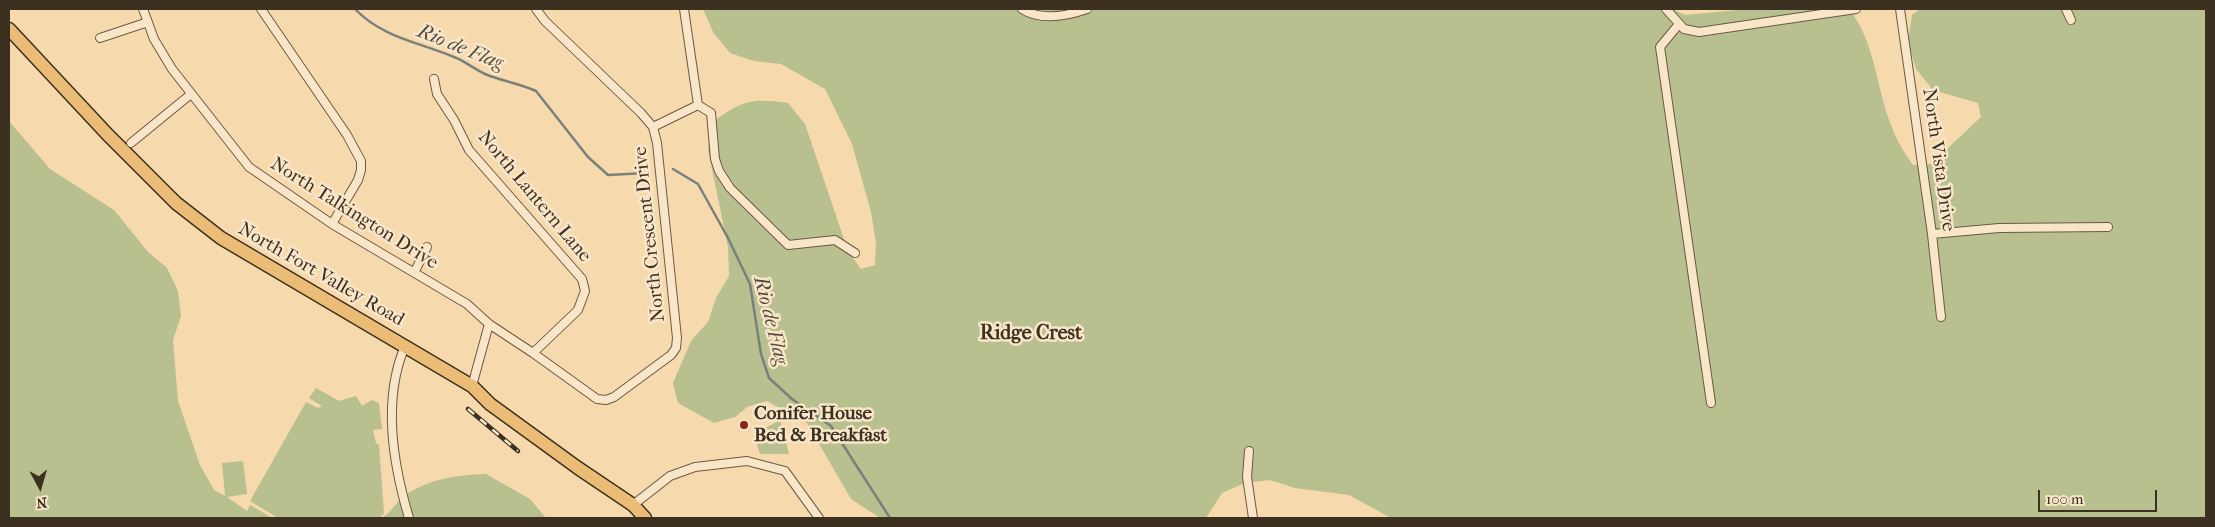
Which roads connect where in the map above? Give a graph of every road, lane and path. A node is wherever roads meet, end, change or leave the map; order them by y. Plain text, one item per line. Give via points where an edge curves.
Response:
1 (143, 9) edge
2 (261, 9) edge
3 (536, 9) edge
4 (684, 9) edge
5 (1022, 9) edge
6 (1087, 9) edge
7 (1666, 9) edge
8 (1856, 9) edge
9 (1900, 9) edge
10 (2066, 9) edge
11 (2071, 20) dead end
12 (148, 22) junction
13 (1679, 24) junction
14 (9, 28) edge
15 (100, 38) dead end
16 (434, 79) dead end
17 (191, 94) junction
18 (698, 106) junction
19 (653, 127) junction
20 (131, 143) dead end
21 (332, 224) junction
22 (2108, 227) dead end
23 (1932, 234) junction
24 (427, 247) dead end
25 (855, 253) dead end
26 (415, 271) junction
27 (1941, 317) dead end
28 (490, 324) junction
29 (405, 346) junction
30 (533, 353) junction
31 (472, 386) junction
32 (597, 399) joint
33 (1711, 403) dead end
34 (1249, 451) dead end
35 (633, 505) junction
36 (409, 518) edge
37 (645, 518) edge
38 (819, 518) edge
39 (1253, 518) edge

1 - 12 street, North Talkington Drive
2 - 21 street via 361,161 358,180
3 - 19 street, North Crescent Drive
4 - 18 street
5 - 6 street via 1058,17
7 - 13 street
8 - 13 street via 1699,32 1684,29
9 - 23 street, North Vista Drive
10 - 11 street
12 - 15 street
12 - 17 street, North Talkington Drive via 154,39
13 - 33 street via 1660,47
14 - 29 main road, North Fort Valley Road via 108,135 191,216 221,238
16 - 30 street, North Lantern Lane via 437,94 469,150 582,279 585,291 578,310
17 - 20 street
17 - 21 street, North Talkington Drive via 249,167
18 - 19 street
18 - 25 street via 711,114 719,171 730,188 776,234 788,245 835,240
19 - 32 street, North Crescent Drive via 676,348 614,397
21 - 26 street, North Talkington Drive
22 - 23 street via 1998,228
23 - 27 street, North Vista Drive
24 - 26 street
26 - 28 street, North Talkington Drive via 467,304
28 - 30 street, North Talkington Drive
28 - 31 street
29 - 31 main road, North Fort Valley Road
29 - 36 street via 392,402 394,452
30 - 32 street, North Talkington Drive
31 - 35 main road, North Fort Valley Road via 490,404
34 - 39 street via 1247,477
35 - 37 main road, North Fort Valley Road
35 - 38 street via 670,476 695,467 747,461 785,471

